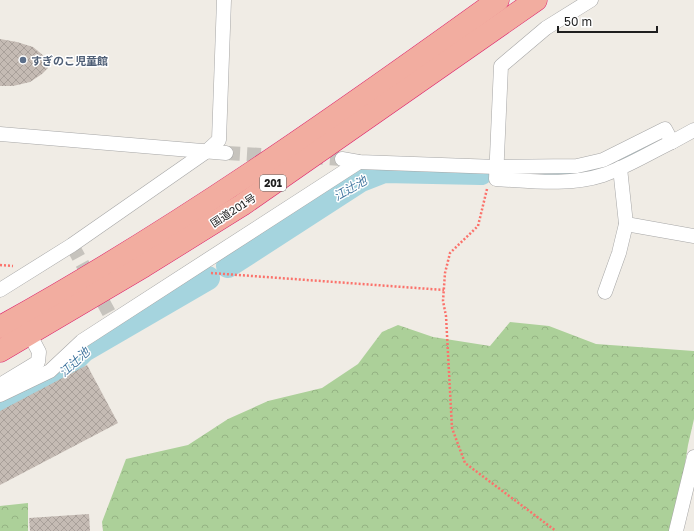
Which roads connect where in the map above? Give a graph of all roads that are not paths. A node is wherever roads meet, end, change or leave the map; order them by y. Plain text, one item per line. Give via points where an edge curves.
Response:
1 (224, 0) edge
2 (498, 0) edge
3 (536, 0) edge
4 (591, 0) edge
5 (694, 130) edge
6 (0, 134) edge
7 (672, 142) junction
8 (207, 151) junction
9 (226, 153) tunnel mouth
10 (342, 159) tunnel mouth
11 (359, 162) junction
12 (620, 168) junction
13 (496, 173) junction
14 (626, 224) junction
15 (694, 236) edge
16 (0, 290) edge
17 (605, 292) dead end
18 (0, 327) edge
19 (30, 335) junction
20 (0, 351) edge
21 (0, 385) edge
22 (0, 395) edge
23 (694, 457) edge
24 (676, 531) edge

1 - 8 street via 220,140
2 - 18 highway, 国道201号 / 201 via 232,187 135,250
3 - 19 highway, 国道201号 / 201 via 242,205
4 - 13 street via 546,28 501,66
5 - 7 street
6 - 8 street
7 - 12 street
7 - 13 street via 665,129 603,160 577,166
8 - 9 street
8 - 16 street via 72,245
10 - 11 street
11 - 13 street
11 - 22 street via 82,341 50,371
12 - 13 street via 577,181 553,182
12 - 14 street
14 - 15 street
14 - 17 street
19 - 20 highway, 国道201号 / 201
19 - 21 street via 39,352 38,362
23 - 24 street

